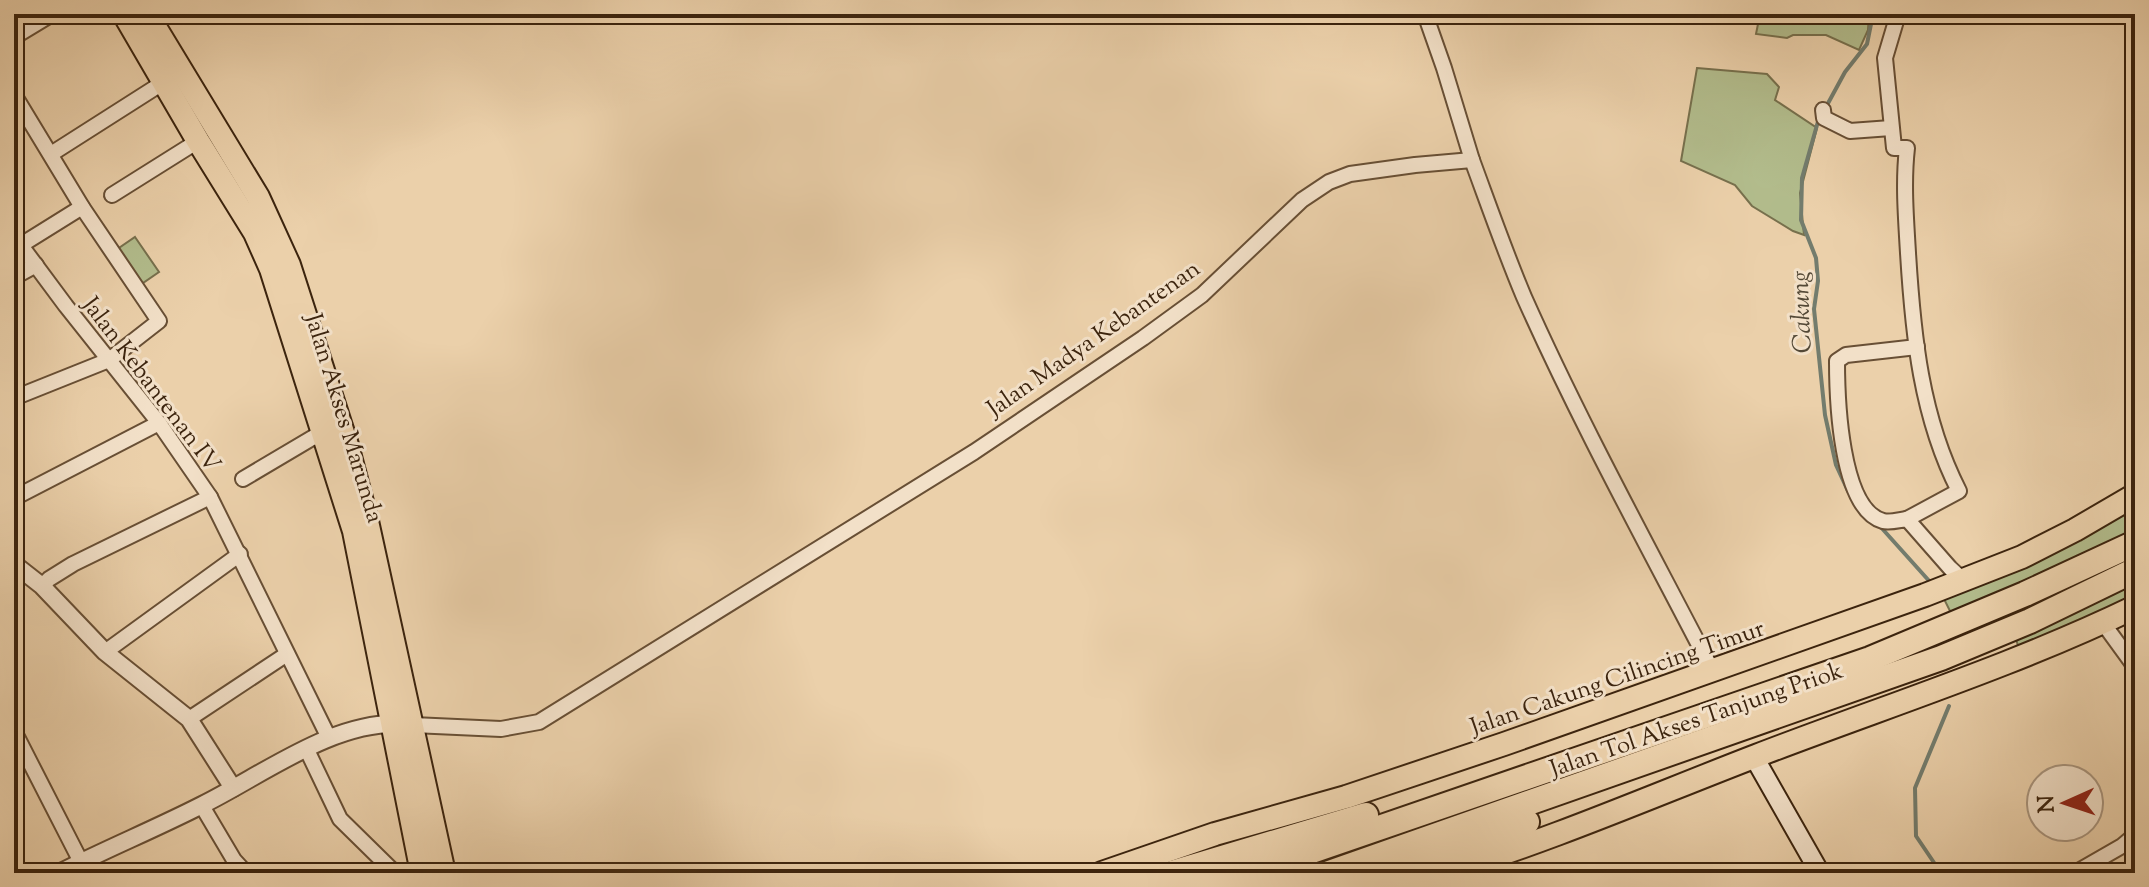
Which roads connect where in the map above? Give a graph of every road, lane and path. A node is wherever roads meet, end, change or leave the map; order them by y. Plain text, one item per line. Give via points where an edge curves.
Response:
1 (52, 14) edge
2 (124, 14) edge
3 (147, 14) edge
4 (1425, 14) edge
5 (1895, 14) edge
6 (14, 37) edge
7 (164, 82) junction
8 (16, 98) edge
9 (1823, 110) dead end
10 (1891, 128) junction
11 (198, 141) junction
12 (51, 154) junction
13 (1472, 160) junction
14 (112, 195) dead end
15 (82, 207) junction
16 (17, 241) edge
17 (36, 265) junction
18 (14, 277) edge
19 (1917, 347) junction
20 (109, 360) junction
21 (14, 398) edge
22 (159, 423) junction
23 (324, 431) junction
24 (243, 479) dead end
25 (2135, 495) edge
26 (210, 497) junction
27 (14, 498) edge
28 (1907, 519) junction
29 (2135, 543) edge
30 (240, 554) junction
31 (14, 564) edge
32 (2135, 570) edge
33 (1961, 581) junction
34 (42, 586) junction
35 (2135, 607) edge
36 (2103, 623) junction
37 (105, 652) junction
38 (287, 654) junction
39 (1870, 659) junction
40 (2135, 667) edge
41 (1713, 672) junction
42 (189, 719) junction
43 (403, 724) junction
44 (1739, 730) junction
45 (14, 731) edge
46 (329, 738) junction
47 (307, 750) junction
48 (1754, 757) junction
49 (233, 788) junction
50 (202, 806) junction
51 (2135, 835) edge
52 (81, 862) junction
53 (59, 873) edge
54 (246, 873) edge
55 (395, 873) edge
56 (422, 873) edge
57 (444, 873) edge
58 (1102, 873) edge
59 (1172, 873) edge
60 (1248, 873) edge
61 (1329, 873) edge
62 (1389, 873) edge
63 (1442, 873) edge
64 (1820, 873) edge
65 (2075, 873) edge

1 - 6 street
2 - 7 main road, Jalan Akses Marunda
3 - 43 main road, Jalan Akses Marunda via 258,197 289,265 347,445
4 - 13 street
5 - 10 street via 1885,58
7 - 11 main road, Jalan Akses Marunda
7 - 12 street
8 - 12 street
9 - 10 street via 1824,118 1850,131
10 - 19 street via 1894,148 1907,148 1905,200
11 - 14 street
11 - 23 main road, Jalan Akses Marunda via 271,269
12 - 15 street
13 - 41 street via 1562,378
13 - 43 street, Jalan Madya Kebantenan via 1350,174 1329,182 1302,200 1202,295 1143,338 974,452 539,722 501,729
15 - 16 street
15 - 20 street via 159,321
16 - 17 street, Jalan Kebantenan IV
17 - 18 street
17 - 20 street, Jalan Kebantenan IV
19 - 28 street via 1928,411 1959,491
19 - 28 street via 1846,355 1837,361 1848,471 1860,500 1884,522
20 - 21 street
20 - 22 street, Jalan Kebantenan IV
22 - 26 street, Jalan Kebantenan IV
22 - 27 street
23 - 24 street
23 - 43 main road, Jalan Akses Marunda
25 - 33 main road, Jalan Cakung Cilincing Timur via 2022,557
26 - 30 street, Jalan Kebantenan IV
26 - 34 street via 73,564
28 - 33 street
29 - 39 highway, Jalan Tol Akses Tanjung Priok
30 - 37 street
30 - 38 street, Jalan Kebantenan IV
31 - 34 street
32 - 44 highway, Jalan Tol Akses Tanjung Priok via 1941,658
33 - 41 main road, Jalan Cakung Cilincing Timur
34 - 37 street
35 - 36 main road
36 - 40 street
36 - 48 main road
37 - 42 street
38 - 42 street
38 - 46 street, Jalan Kebantenan IV
39 - 59 highway via 1834,655 1351,821
39 - 60 highway, Jalan Tol Akses Tanjung Priok
41 - 58 main road, Jalan Cakung Cilincing Timur via 1346,797
42 - 49 street
43 - 46 street, Jalan Madya Kebantenan via 364,727
43 - 56 main road, Jalan Akses Marunda
43 - 57 main road, Jalan Akses Marunda
44 - 61 highway, Jalan Tol Akses Tanjung Priok
44 - 62 highway via 1721,751
45 - 52 street
46 - 47 street, Jalan Madya Kebantenan
47 - 49 street, Jalan Madya Kebantenan
47 - 55 street via 340,819
48 - 63 main road
48 - 64 main road
49 - 50 street, Jalan Madya Kebantenan
50 - 52 street, Jalan Madya Kebantenan
50 - 54 street
51 - 65 street
52 - 53 street, Jalan Madya Kebantenan

